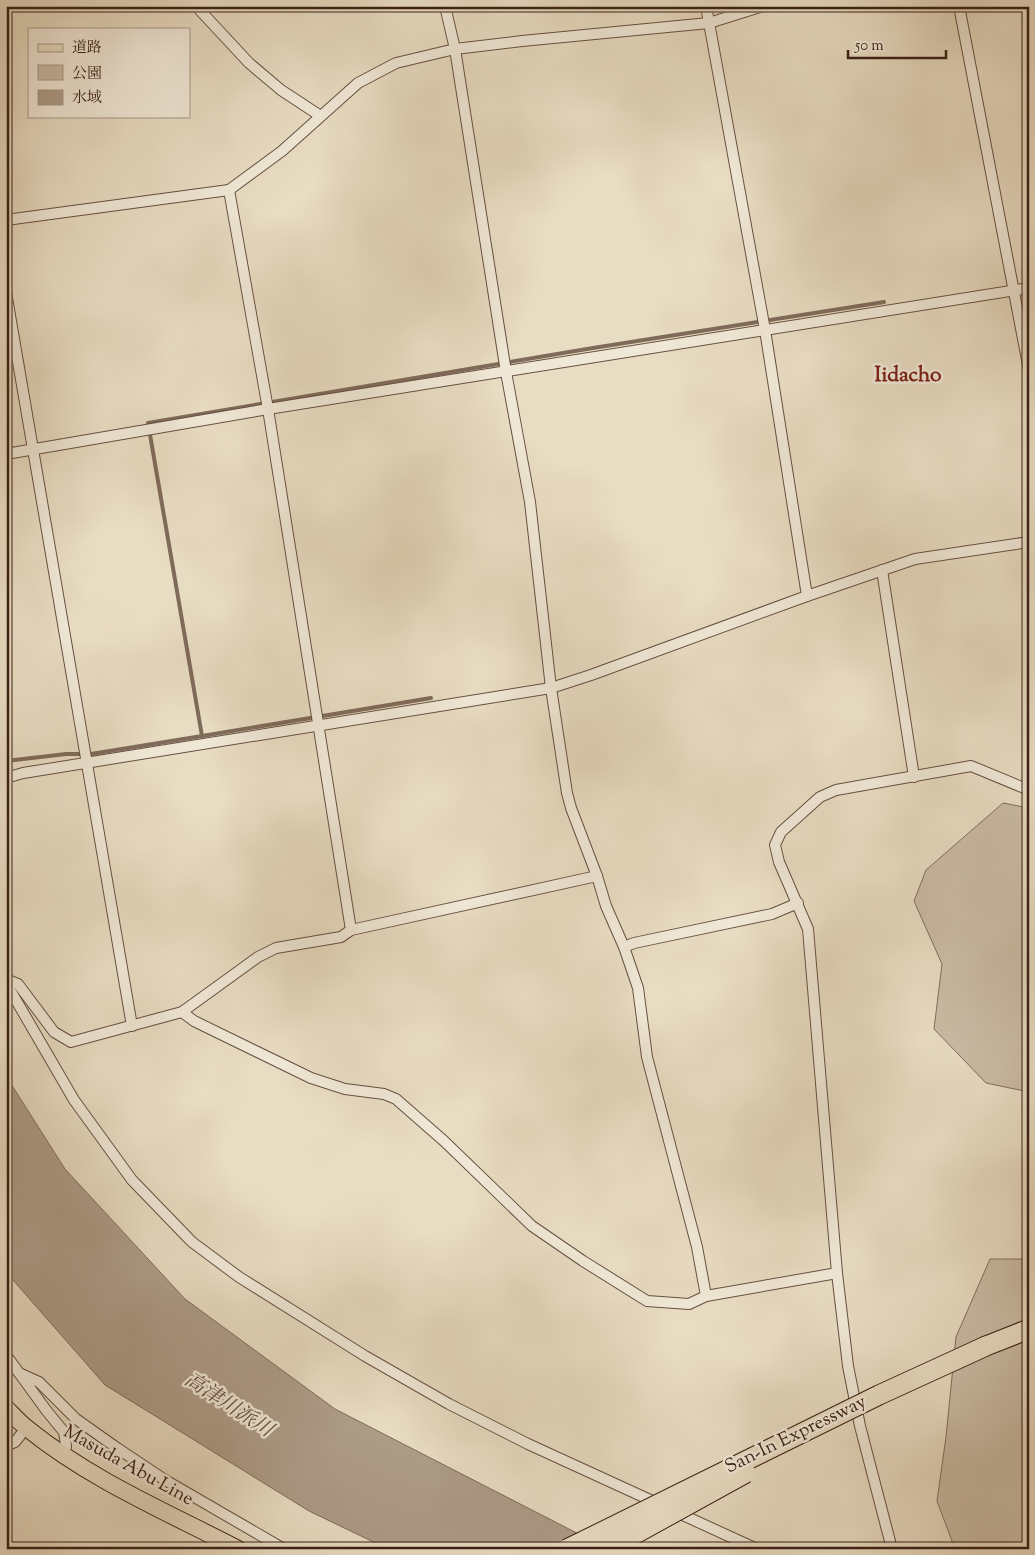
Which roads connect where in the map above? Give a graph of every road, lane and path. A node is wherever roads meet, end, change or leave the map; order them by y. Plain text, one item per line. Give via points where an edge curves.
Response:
1 (196, 6) edge
2 (445, 6) edge
3 (706, 6) edge
4 (763, 6) edge
5 (959, 6) edge
6 (709, 23) junction
7 (455, 49) junction
8 (319, 116) junction
9 (229, 190) junction
10 (6, 220) edge
11 (1029, 288) edge
12 (1014, 291) junction
13 (6, 292) edge
14 (765, 330) junction
15 (1029, 370) edge
16 (506, 372) junction
17 (268, 409) junction
18 (33, 450) junction
19 (6, 454) edge
20 (1029, 542) edge
21 (882, 570) junction
22 (806, 596) junction
23 (551, 688) junction
24 (319, 726) junction
25 (87, 763) junction
26 (914, 777) junction
27 (6, 778) edge
28 (1029, 790) edge
29 (597, 876) junction
30 (798, 903) junction
31 (352, 930) junction
32 (624, 947) junction
33 (6, 979) edge
34 (6, 983) edge
35 (182, 1012) junction
36 (132, 1026) junction
37 (837, 1273) junction
38 (706, 1296) junction
39 (1029, 1329) edge
40 (1029, 1341) edge
41 (988, 1351) junction
42 (6, 1356) edge
43 (19, 1373) junction
44 (6, 1408) edge
45 (26, 1428) junction
46 (800, 1444) junction
47 (6, 1446) edge
48 (64, 1456) junction
49 (238, 1549) edge
50 (284, 1549) edge
51 (567, 1549) edge
52 (586, 1549) edge
53 (608, 1549) edge
54 (757, 1549) edge
55 (892, 1549) edge

1 - 8 street via 249,63
2 - 7 street
3 - 6 street
4 - 6 street
5 - 12 street
6 - 7 street
6 - 14 street
7 - 8 street via 396,63 358,82
7 - 16 street
8 - 9 street via 282,151
9 - 10 street
9 - 17 street
11 - 12 street
12 - 14 street
12 - 15 street
13 - 18 street
14 - 16 street
14 - 22 street
16 - 17 street
16 - 23 street via 530,502
17 - 18 street
17 - 24 street
18 - 19 street
18 - 25 street
20 - 21 street via 915,559
21 - 22 street
21 - 26 street
22 - 23 street
23 - 24 street
23 - 29 street via 570,808
24 - 25 street
24 - 31 street
25 - 27 street
25 - 36 street
26 - 28 street via 971,766
26 - 30 street via 836,790 820,797 781,832 775,846
29 - 31 street
29 - 32 street
30 - 32 street via 772,914
30 - 37 street via 808,929
31 - 35 street via 341,937 276,948 258,957
32 - 38 street via 638,988 647,1057 697,1247
33 - 36 street via 18,984 54,1032 71,1042
34 - 54 street via 74,1100 132,1180 192,1242 239,1277 449,1404 528,1444
35 - 36 street
35 - 38 street via 194,1021 311,1078 345,1089 384,1094 396,1099 532,1226 648,1301 689,1304
37 - 38 street
37 - 55 street via 848,1366
39 - 41 highway, San-In Expressway
40 - 41 highway, San-In Expressway
41 - 46 highway, San-In Expressway
41 - 51 highway, San-In Expressway, bridge via 879,1395
42 - 43 street
43 - 48 street via 64,1432
43 - 50 street via 39,1382 76,1418 165,1480
44 - 45 main road, Masuda Abu Line
45 - 47 street via 15,1442
45 - 48 main road, Masuda Abu Line
46 - 52 highway, San-In Expressway, bridge
46 - 53 highway, bridge
48 - 49 main road, Masuda Abu Line

